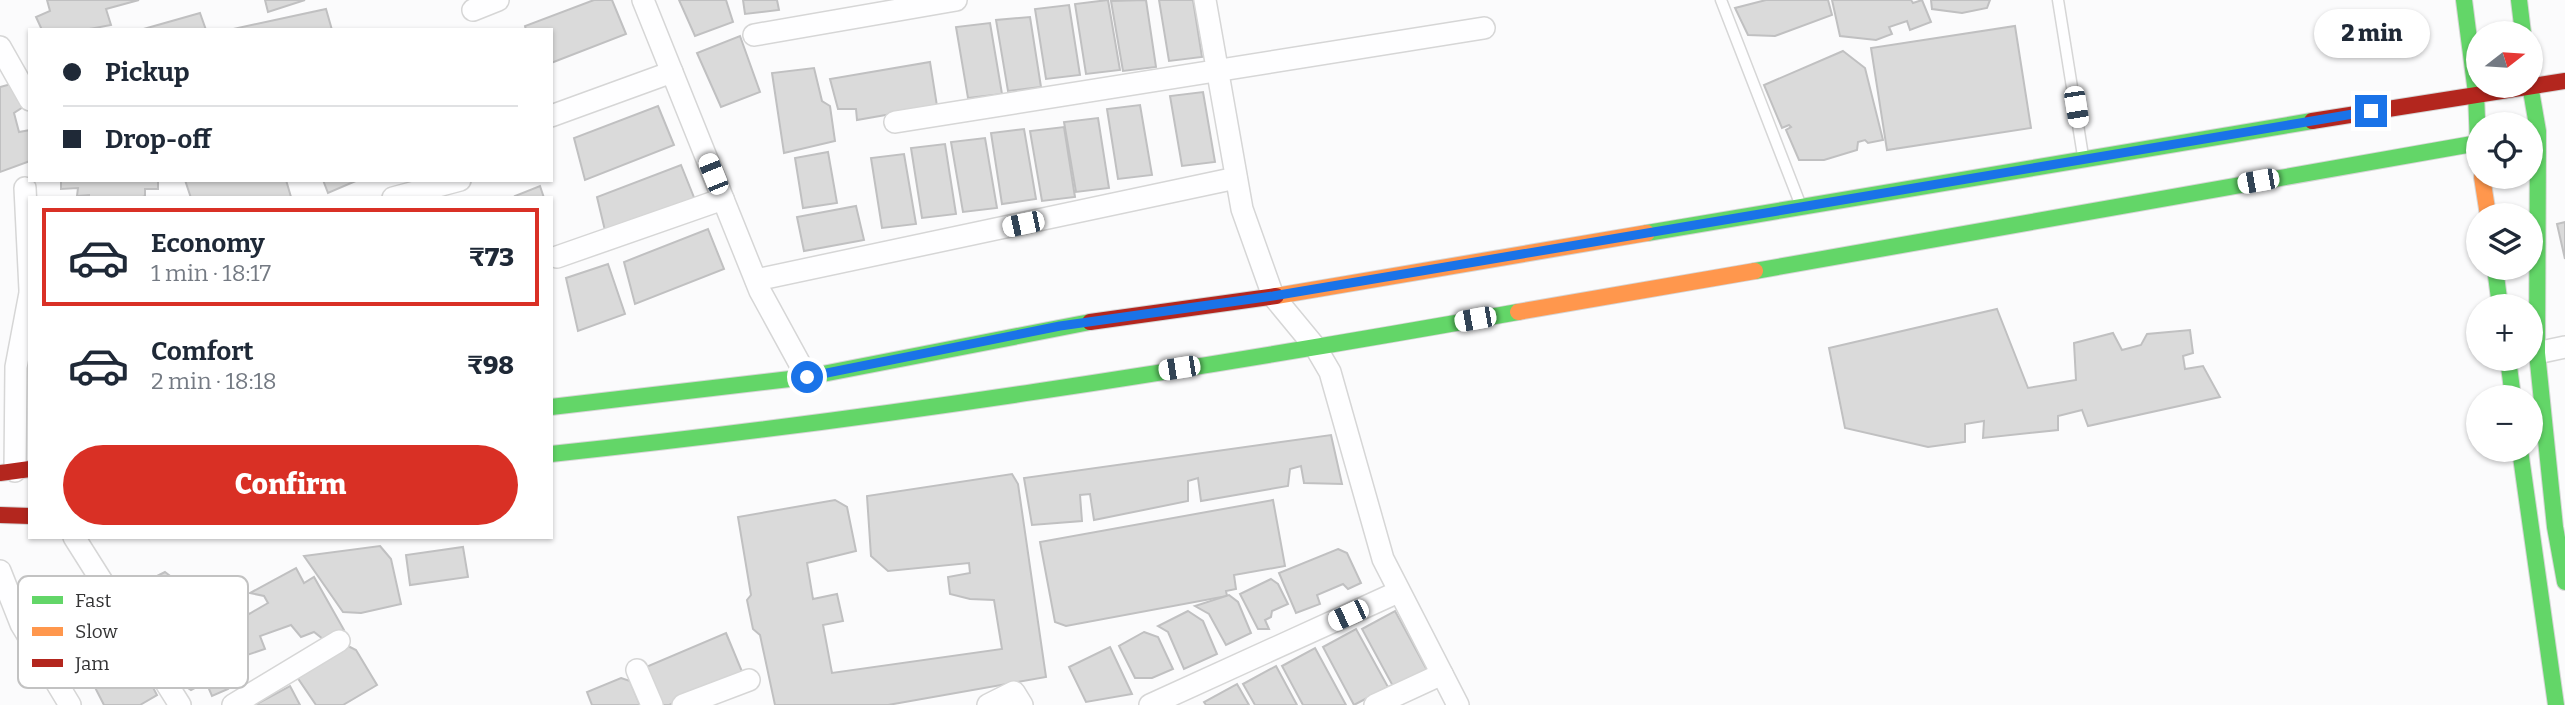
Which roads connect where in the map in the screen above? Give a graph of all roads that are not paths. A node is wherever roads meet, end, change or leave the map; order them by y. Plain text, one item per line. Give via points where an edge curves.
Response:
1 (498, 0) edge
2 (643, 0) edge
3 (956, 0) edge
4 (1205, 0) edge
5 (1721, 0) edge
6 (2059, 0) edge
7 (2464, 0) edge
8 (2519, 0) edge
9 (473, 10) dead end
10 (2467, 21) edge
11 (2522, 21) edge
12 (1484, 28) dead end
13 (754, 34) dead end
14 (0, 47) edge
15 (1217, 69) junction
16 (672, 72) junction
17 (2565, 81) edge
18 (2543, 84) edge
19 (2466, 95) edge
20 (28, 96) edge
21 (553, 115) edge
22 (895, 122) dead end
23 (2466, 146) edge
24 (2084, 161) junction
25 (1236, 178) junction
26 (453, 182) edge
27 (25, 188) dead end
28 (2539, 189) edge
29 (400, 196) edge
30 (723, 199) junction
31 (1801, 206) junction
32 (28, 250) edge
33 (557, 257) dead end
34 (756, 280) junction
35 (2538, 294) edge
36 (1273, 296) junction
37 (28, 303) edge
38 (2565, 347) edge
39 (1316, 348) junction
40 (2543, 352) edge
41 (2540, 371) edge
42 (807, 377) junction
43 (553, 407) edge
44 (553, 454) edge
45 (2557, 459) edge
46 (2522, 462) edge
47 (15, 471) edge
48 (0, 515) edge
49 (28, 516) edge
50 (2560, 526) edge
51 (75, 539) edge
52 (0, 571) edge
53 (99, 576) edge
54 (2565, 582) edge
55 (1398, 592) junction
56 (18, 616) edge
57 (339, 642) dead end
58 (637, 670) dead end
59 (1442, 674) junction
60 (749, 680) dead end
61 (60, 688) edge
62 (169, 688) edge
63 (70, 705) edge
64 (180, 705) edge
65 (233, 705) edge
66 (652, 705) edge
67 (683, 705) edge
68 (988, 705) edge
69 (1022, 705) edge
70 (1150, 705) edge
71 (1375, 705) edge
72 (1458, 705) edge
73 (2556, 705) edge

1 - 9 street
2 - 16 street
3 - 13 street
4 - 15 street
5 - 31 lane
6 - 24 lane
7 - 10 street
8 - 11 street
12 - 15 street
14 - 20 street
15 - 22 street
15 - 25 street
16 - 21 street
16 - 30 street
17 - 18 street
19 - 24 street
23 - 39 street
24 - 31 street
25 - 34 street
25 - 36 street via 1242,209
26 - 29 street
27 - 32 street
28 - 35 street
30 - 33 street
30 - 34 street
31 - 36 street
34 - 42 street
36 - 39 street
36 - 42 street via 1060,326
37 - 47 street via 16,367
38 - 40 street
39 - 44 street via 712,437
39 - 55 street via 1330,372 1383,559
41 - 45 street
42 - 43 street
45 - 50 street
46 - 73 street
48 - 49 street
50 - 54 street
51 - 53 street
52 - 56 street
55 - 59 street
55 - 70 street
57 - 65 street
58 - 66 street
59 - 71 street
59 - 72 street
60 - 67 street
61 - 63 street
62 - 64 street
68 - 69 street via 1014,692

